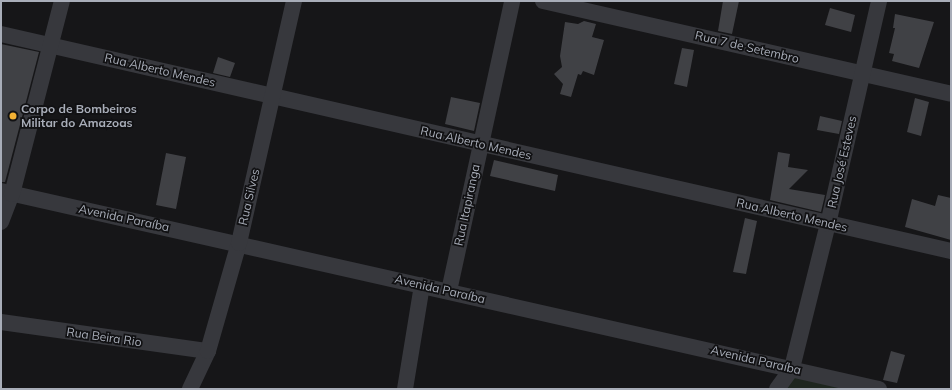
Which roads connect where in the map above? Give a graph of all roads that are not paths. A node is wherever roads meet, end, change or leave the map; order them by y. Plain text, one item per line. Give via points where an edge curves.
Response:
1 (62, 1) edge
2 (294, 1) edge
3 (512, 1) edge
4 (543, 1) edge
5 (879, 1) edge
6 (1, 34) edge
7 (51, 45) junction
8 (862, 74) junction
9 (951, 94) edge
10 (272, 97) junction
11 (480, 143) junction
12 (7, 192) edge
13 (1, 222) edge
14 (828, 224) junction
15 (239, 243) junction
16 (951, 251) edge
17 (422, 285) junction
18 (450, 291) junction
19 (1, 322) edge
20 (208, 351) junction
21 (792, 368) junction
22 (190, 389) edge
23 (405, 389) edge
24 (777, 389) edge
25 (880, 389) edge

1 - 7 street
2 - 10 street, Rua Silves
3 - 11 street, Rua Itapiranga
4 - 8 street, Rua 7 de Setembro
5 - 8 street, Rua José Esteves
6 - 7 street, Rua Alberto Mendes
7 - 10 street, Rua Alberto Mendes
7 - 12 street
8 - 9 street, Rua 7 de Setembro
8 - 14 street, Rua José Esteves
10 - 11 street, Rua Alberto Mendes
10 - 15 street, Rua Silves
11 - 14 street, Rua Alberto Mendes
11 - 18 street, Rua Itapiranga
12 - 13 street
12 - 15 street, Avenida Paraíba
14 - 16 street, Rua Alberto Mendes
14 - 21 street, Rua José Esteves
15 - 17 street, Avenida Paraíba
15 - 20 street, Rua Silves
17 - 18 street, Avenida Paraíba
17 - 23 street
18 - 21 street, Avenida Paraíba
19 - 20 street, Rua Beira Rio
20 - 22 street, Rua Silves
21 - 24 street
21 - 25 street, Avenida Paraíba

